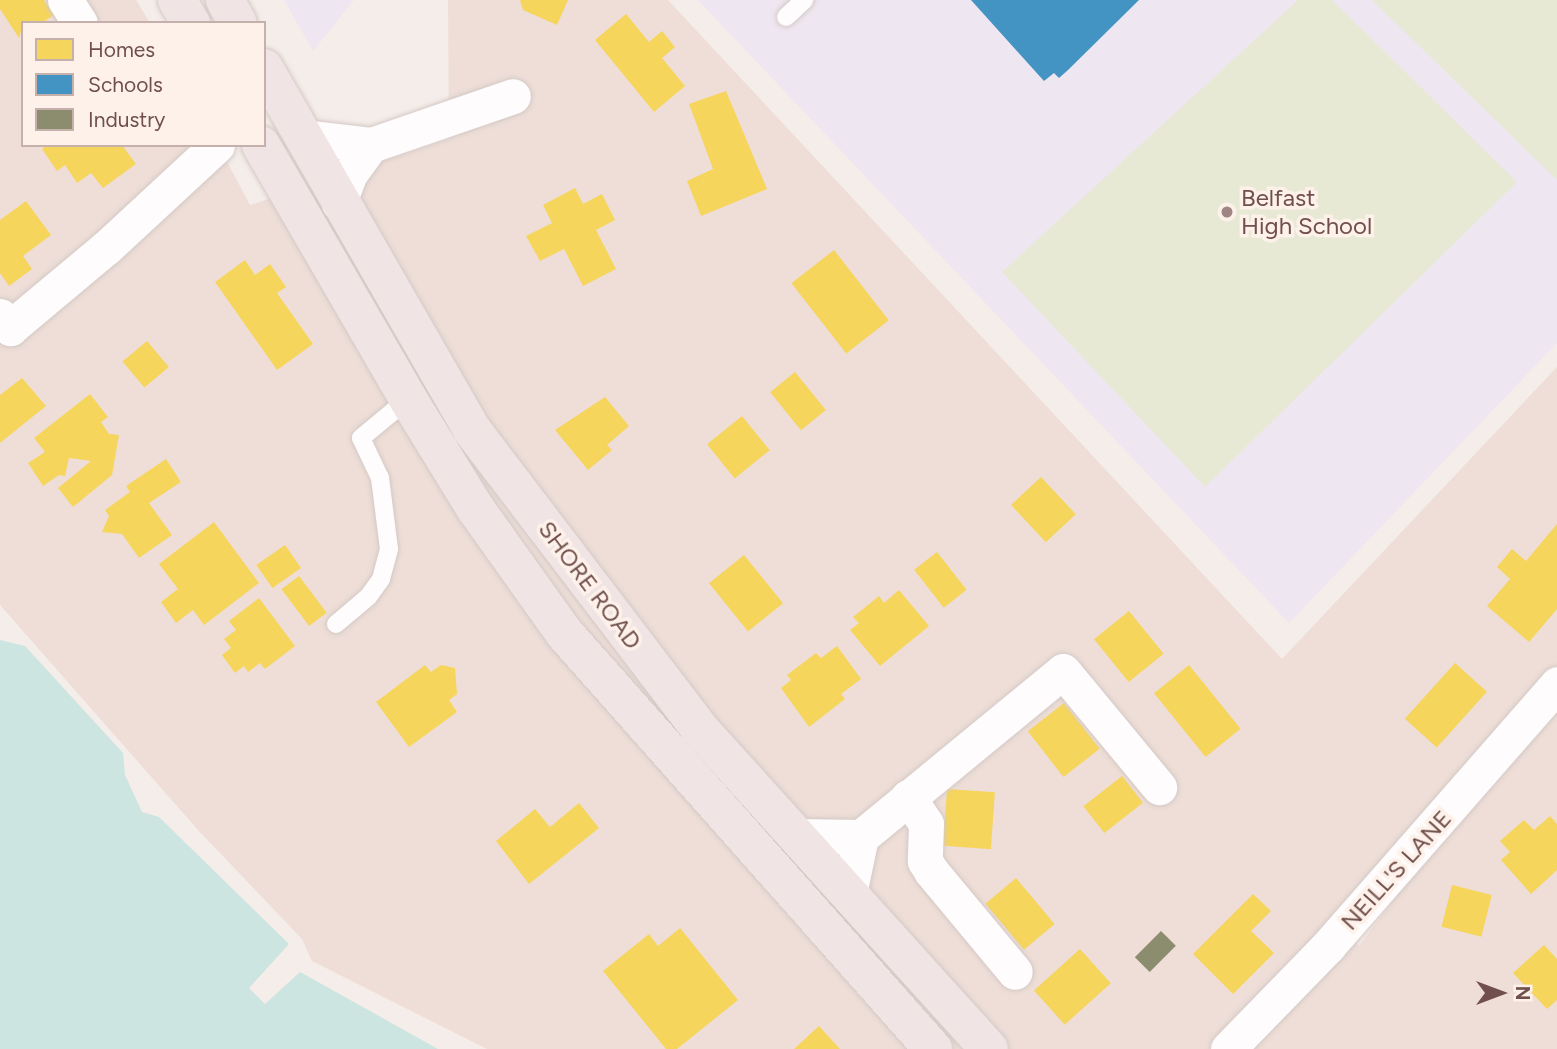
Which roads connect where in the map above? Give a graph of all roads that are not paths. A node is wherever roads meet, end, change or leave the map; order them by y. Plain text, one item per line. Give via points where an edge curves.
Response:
1 (225, 0) edge
2 (804, 0) edge
3 (786, 17) dead end
4 (237, 21) edge
5 (266, 72) edge
6 (513, 96) dead end
7 (303, 137) junction
8 (371, 145) junction
9 (215, 147) edge
10 (262, 147) edge
11 (339, 203) junction
12 (0, 316) edge
13 (408, 400) junction
14 (336, 624) dead end
15 (1557, 684) edge
16 (1159, 787) dead end
17 (908, 797) junction
18 (797, 836) junction
19 (861, 836) junction
20 (849, 894) junction
21 (1015, 972) dead end
22 (933, 1049) edge
23 (989, 1049) edge
24 (1228, 1049) edge

1 - 4 highway
2 - 3 lane
5 - 7 highway, SHORE ROAD
6 - 8 street
7 - 8 street
7 - 11 highway, SHORE ROAD
8 - 11 street via 349,175
9 - 12 street via 107,247 10,328
10 - 13 highway, SHORE ROAD
11 - 18 highway, SHORE ROAD via 472,430 698,727
13 - 14 lane via 361,438 380,478 389,549 381,579 369,597
13 - 22 highway, SHORE ROAD via 475,508 565,634
15 - 24 street, NEILL'S LANE via 1328,946
16 - 17 street via 1063,671
17 - 19 street
17 - 21 street via 926,824 925,861 931,871
18 - 19 street
18 - 20 highway, SHORE ROAD
19 - 20 street
20 - 23 highway, SHORE ROAD

